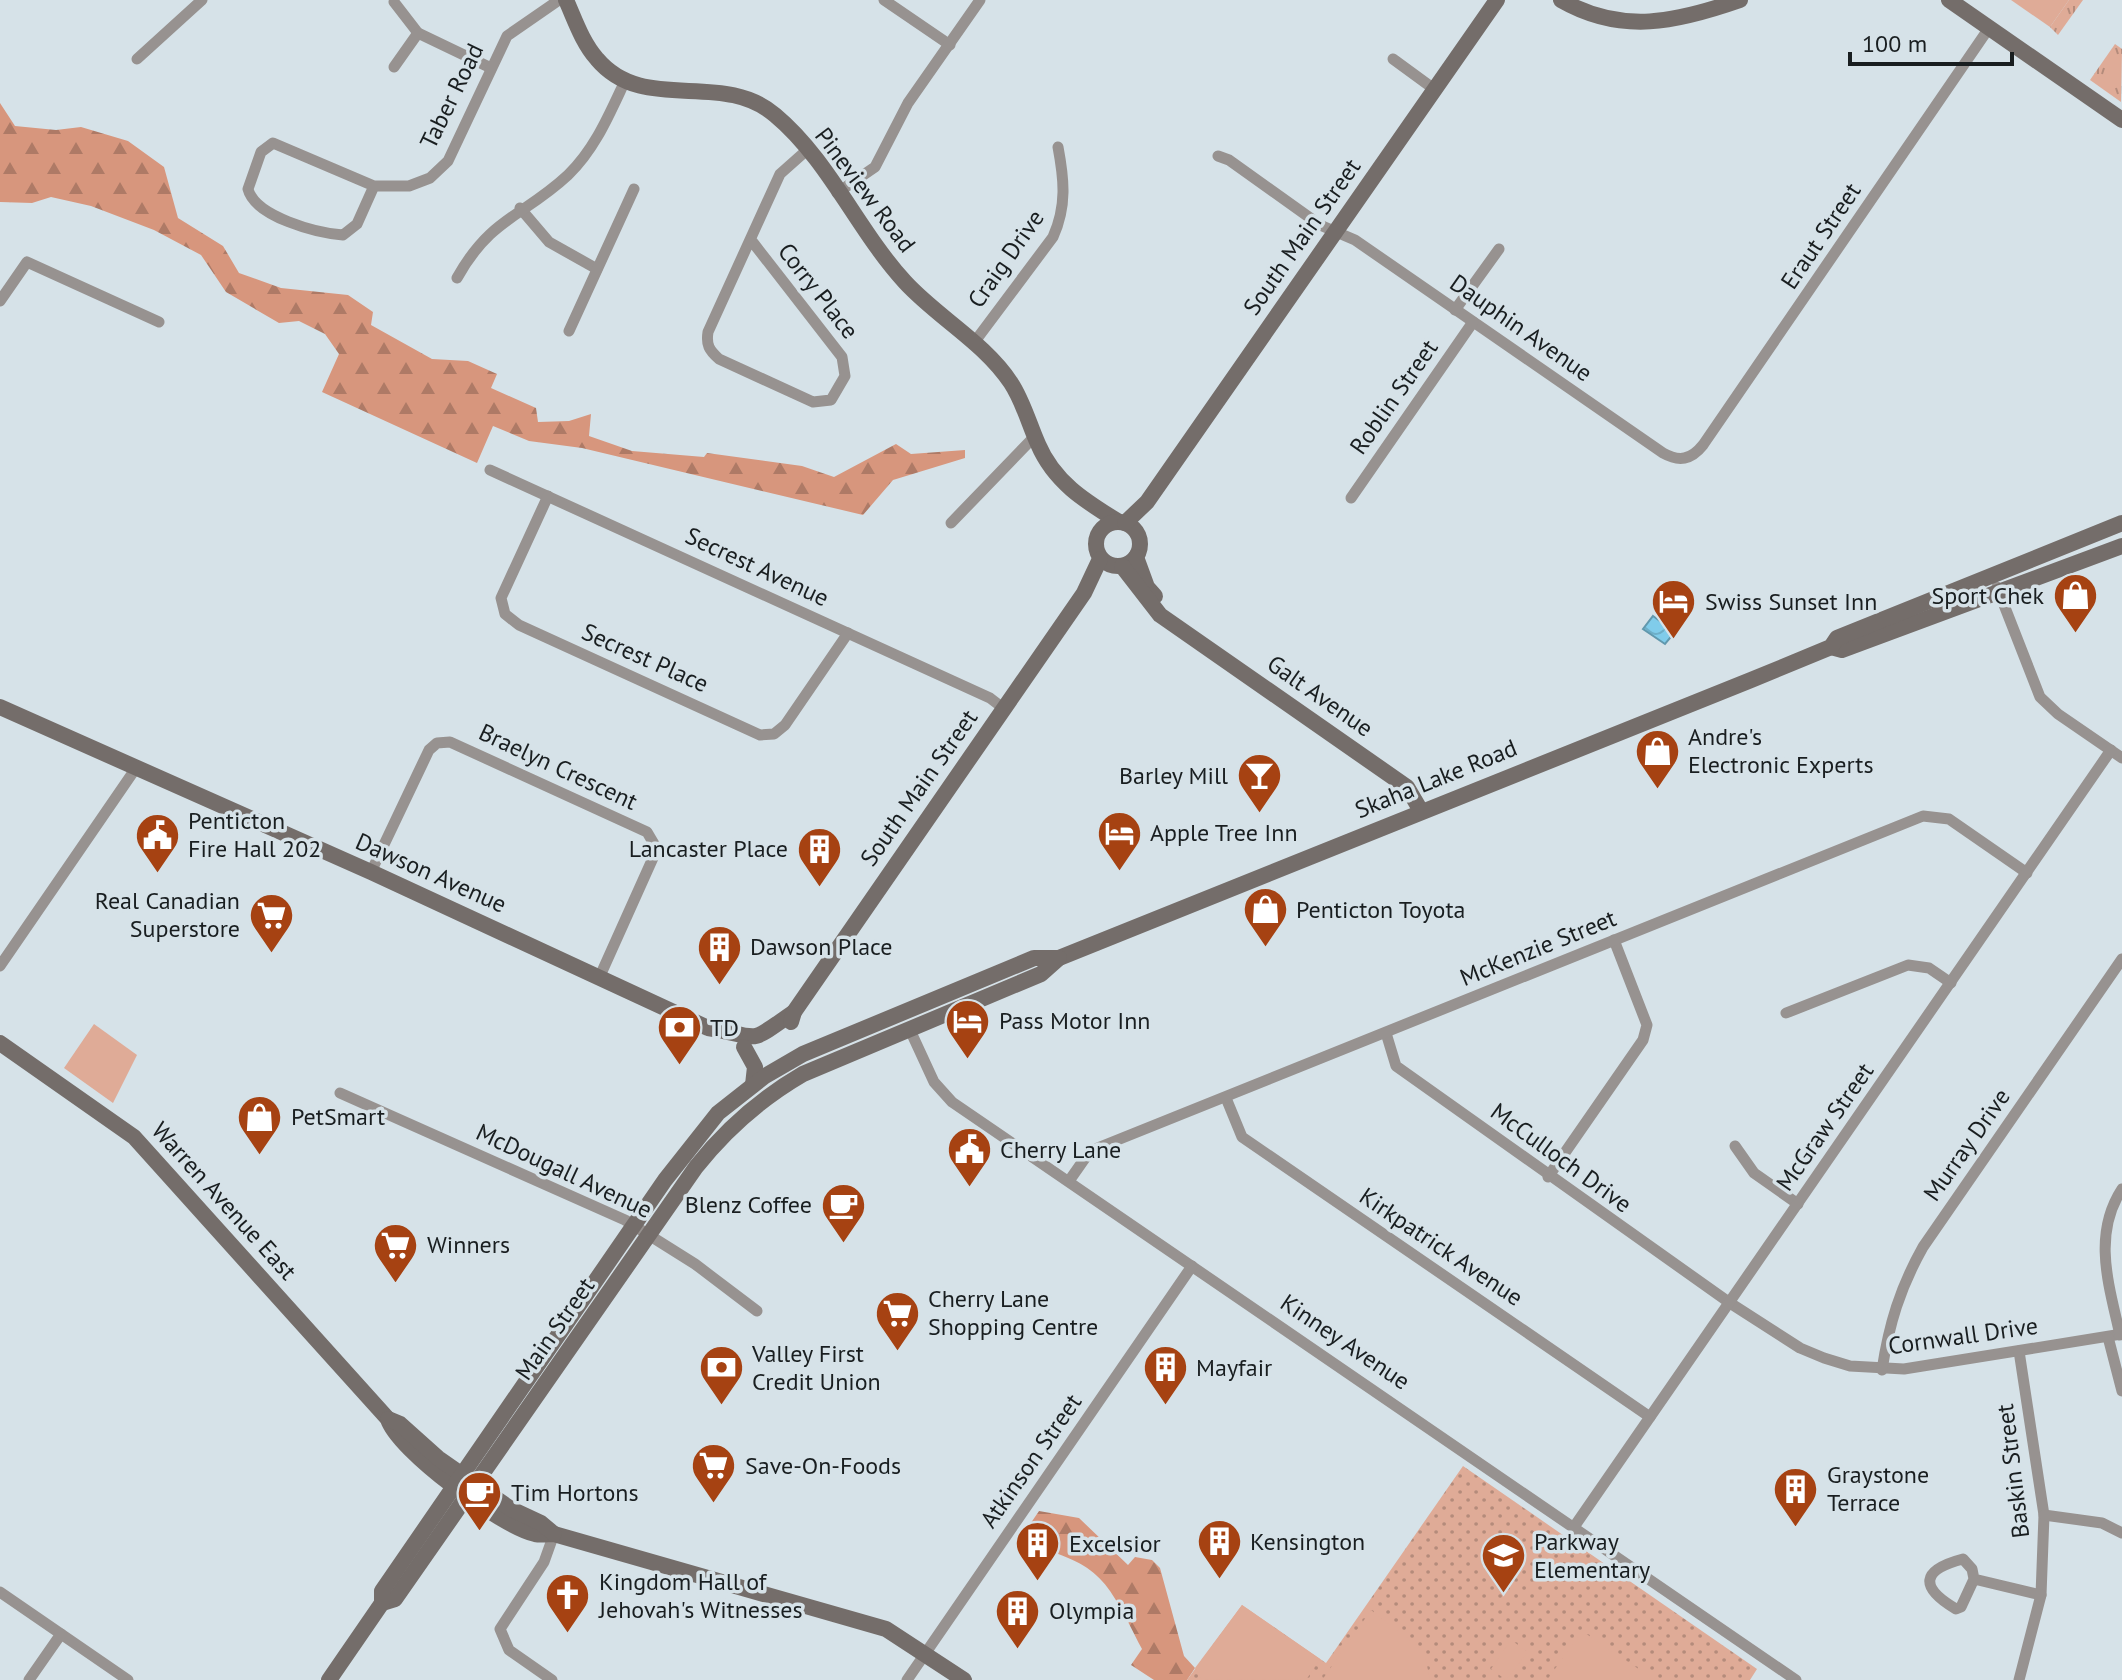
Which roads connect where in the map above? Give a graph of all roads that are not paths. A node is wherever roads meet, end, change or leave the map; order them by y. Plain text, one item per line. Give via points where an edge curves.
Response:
1 (202, 0) edge
2 (559, 0) edge
3 (566, 0) edge
4 (884, 0) edge
5 (980, 0) edge
6 (1497, 0) edge
7 (1561, 0) edge
8 (1740, 0) edge
9 (1949, 0) edge
10 (394, 2) edge
11 (1989, 28) junction
12 (418, 33) junction
13 (950, 45) junction
14 (137, 59) dead end
15 (1393, 59) dead end
16 (394, 67) dead end
17 (491, 68) junction
18 (625, 81) junction
19 (1434, 89) junction
20 (2122, 120) edge
21 (1058, 147) dead end
22 (807, 150) junction
23 (1218, 156) dead end
24 (374, 186) junction
25 (634, 189) dead end
26 (837, 193) junction
27 (520, 208) junction
28 (1337, 230) junction
29 (751, 240) junction
30 (1499, 249) dead end
31 (597, 269) junction
32 (457, 278) dead end
33 (0, 301) edge
34 (1455, 310) junction
35 (159, 322) dead end
36 (1473, 322) junction
37 (569, 331) dead end
38 (973, 344) junction
39 (1035, 436) junction
40 (1681, 460) joint
41 (490, 470) dead end
42 (1077, 495) junction
43 (548, 496) junction
44 (1351, 498) dead end
45 (1147, 502) junction
46 (1122, 522) junction
47 (951, 523) dead end
48 (2122, 523) edge
49 (1138, 534) junction
50 (1096, 537) junction
51 (2122, 546) edge
52 (1119, 562) junction
53 (1992, 575) junction
54 (1999, 594) junction
55 (848, 633) junction
56 (1831, 647) junction
57 (0, 707) edge
58 (1003, 708) junction
59 (2111, 750) junction
60 (2122, 758) edge
61 (136, 768) junction
62 (1402, 783) junction
63 (1421, 811) junction
64 (1403, 818) junction
65 (371, 872) junction
66 (2027, 873) junction
67 (1614, 940) junction
68 (1059, 958) junction
69 (2122, 959) edge
70 (0, 966) edge
71 (600, 976) junction
72 (1951, 983) junction
73 (905, 1013) junction
74 (1786, 1013) dead end
75 (910, 1030) junction
76 (1386, 1033) junction
77 (0, 1043) edge
78 (749, 1044) junction
79 (753, 1085) junction
80 (777, 1090) joint
81 (340, 1093) dead end
82 (1226, 1098) junction
83 (1735, 1146) dead end
84 (1548, 1177) junction
85 (1069, 1181) junction
86 (2122, 1189) edge
87 (1798, 1204) junction
88 (634, 1225) junction
89 (650, 1235) junction
90 (1192, 1266) junction
91 (1730, 1303) junction
92 (757, 1311) dead end
93 (2117, 1335) edge
94 (2019, 1351) junction
95 (1882, 1370) junction
96 (2122, 1391) edge
97 (1650, 1417) junction
98 (459, 1480) junction
99 (473, 1490) junction
100 (2044, 1515) junction
101 (1574, 1527) junction
102 (2122, 1533) edge
103 (554, 1534) junction
104 (1974, 1579) junction
105 (0, 1592) edge
106 (2041, 1595) junction
107 (382, 1603) junction
108 (61, 1634) junction
109 (925, 1653) junction
110 (29, 1680) edge
111 (128, 1680) edge
112 (329, 1680) edge
113 (552, 1680) edge
114 (907, 1680) edge
115 (964, 1680) edge
116 (1796, 1680) edge
117 (2019, 1680) edge

1 - 14 street
2 - 17 street, Taber Road via 507,36
3 - 18 street, Pineview Road via 593,54
4 - 13 street
5 - 13 street
6 - 19 street, South Main Street
7 - 8 street via 1604,19 1643,24 1693,17
9 - 11 street
10 - 12 street
11 - 20 street
11 - 40 street, Eraut Street via 1703,445
12 - 16 street
12 - 17 street
13 - 26 street via 908,103 875,167
15 - 19 street
17 - 24 street, Taber Road via 448,161 430,178 409,186
18 - 22 street, Pineview Road via 655,90 709,89 744,97 773,112
18 - 27 street via 582,160
19 - 28 street, South Main Street
21 - 38 street, Craig Drive via 1063,216
22 - 26 street, Pineview Road
22 - 29 street, Corry Place via 780,174
23 - 28 street, Dauphin Avenue via 1320,225
24 - 24 street, Taber Road via 273,143 261,152 248,189 255,203 291,224 343,235 357,224
25 - 31 street
26 - 38 street, Pineview Road via 906,283
27 - 31 street via 549,242
27 - 32 street via 489,232
28 - 34 street, Dauphin Avenue
28 - 45 street, South Main Street
29 - 29 street, Corry Place via 708,332 710,351 813,402 831,400 845,376 842,357
30 - 34 street
31 - 37 street
33 - 35 street via 27,262
34 - 36 street, Dauphin Avenue
36 - 40 street, Dauphin Avenue via 1663,453
36 - 44 street, Roblin Street
38 - 39 street, Pineview Road via 1011,383
39 - 42 street, Pineview Road via 1049,465
39 - 47 street
41 - 43 street, Secrest Avenue
42 - 46 street, Pineview Road
42 - 50 street, Pineview Road
43 - 55 street, Secrest Avenue
43 - 55 street, Secrest Place via 501,598 505,614 533,632 760,735 774,734 785,725
45 - 46 street, South Main Street
45 - 49 street, South Main Street
46 - 49 street
46 - 50 street via 1108,524
48 - 53 street, Skaha Lake Road
49 - 52 street via 1140,546
50 - 52 street via 1095,548
51 - 54 street, Skaha Lake Road
52 - 58 street, South Main Street via 1084,593
52 - 62 street, Galt Avenue via 1160,615
53 - 54 street
53 - 56 street, Skaha Lake Road via 1837,638
54 - 56 street, Skaha Lake Road via 1842,650
54 - 59 street via 2040,697
55 - 58 street, Secrest Avenue
56 - 63 street, Skaha Lake Road
57 - 61 street, Dawson Avenue
58 - 78 street, South Main Street via 782,1034
59 - 60 street
59 - 66 street, McGraw Street
61 - 65 street, Dawson Avenue
61 - 70 street
62 - 63 street, Galt Avenue
62 - 64 street
63 - 64 street, Skaha Lake Road
64 - 68 street, Skaha Lake Road
65 - 71 street, Dawson Avenue
65 - 71 street, Braelyn Crescent via 437,743 450,742 590,805 647,832 657,849
66 - 67 street, McKenzie Street via 1949,819 1931,814
66 - 72 street, McGraw Street
67 - 76 street, McKenzie Street
67 - 84 street via 1647,1025 1643,1040
68 - 73 street, Skaha Lake Road via 1034,958
68 - 75 street, Skaha Lake Road via 1041,974
69 - 95 street, Murray Drive via 1923,1247 1889,1320
71 - 78 street, Dawson Avenue via 708,1028 722,1040
72 - 74 street via 1929,968 1908,965
72 - 87 street, McGraw Street
73 - 75 street, Kinney Avenue
73 - 79 street, Skaha Lake Road via 803,1054
75 - 80 street, Skaha Lake Road
75 - 85 street, Kinney Avenue via 941,1092
76 - 82 street, McKenzie Street
76 - 84 street, McCulloch Drive via 1396,1066
77 - 98 street, Warren Avenue East via 134,1137 388,1419 400,1424
78 - 79 street
79 - 88 street, Main Street via 711,1122
80 - 89 street, Main Street via 719,1138
81 - 88 street, McDougall Avenue
82 - 85 street, McKenzie Street via 1090,1151
82 - 97 street, Kirkpatrick Avenue via 1242,1137
83 - 87 street via 1754,1173
84 - 91 street, McCulloch Drive
85 - 90 street, Kinney Avenue
86 - 93 street via 2107,1221 2104,1246
87 - 91 street, McGraw Street
88 - 89 street, McDougall Avenue
88 - 98 street, Main Street
89 - 92 street, McDougall Avenue
89 - 99 street, Main Street
90 - 101 street, Kinney Avenue
90 - 109 street, Atkinson Street
91 - 95 street, Cornwall Drive via 1800,1348 1850,1366
91 - 97 street, McGraw Street
93 - 94 street, Cornwall Drive
93 - 96 street
94 - 95 street, Cornwall Drive
94 - 100 street, Baskin Street
97 - 101 street, McGraw Street
98 - 99 street, Warren Avenue East
98 - 107 street, Main Street via 382,1591
99 - 103 street, Warren Avenue East
99 - 107 street, Main Street via 395,1599
100 - 102 street via 2102,1523
100 - 106 street, Baskin Street
101 - 116 street, Kinney Avenue
103 - 109 street, Warren Avenue East via 886,1629
103 - 113 street via 544,1562 500,1629 509,1650
104 - 104 street via 1963,1559 1937,1567 1930,1586 1935,1596 1956,1609
104 - 106 street
105 - 108 street
106 - 117 street, Baskin Street
107 - 112 street, Main Street
108 - 110 street
108 - 111 street
109 - 114 street, Atkinson Street
109 - 115 street, Warren Avenue East

